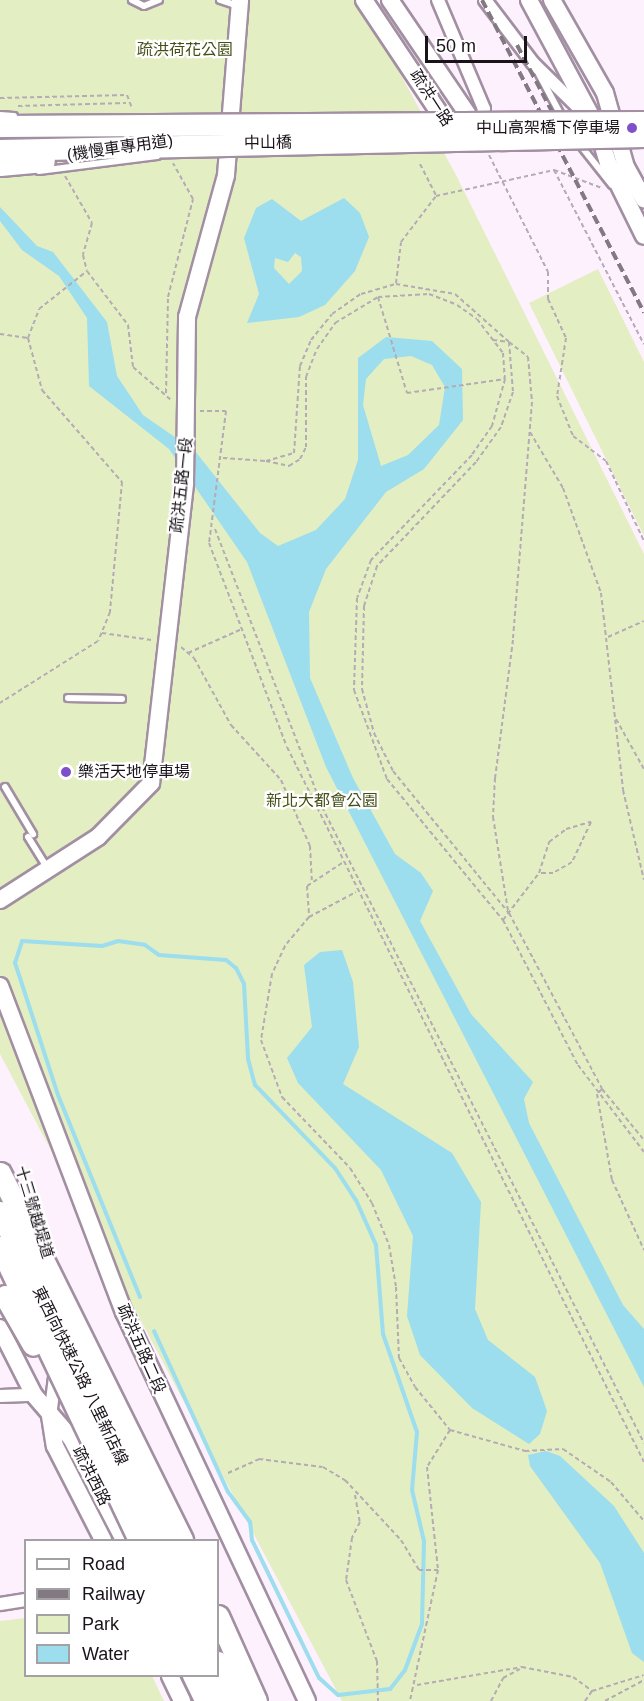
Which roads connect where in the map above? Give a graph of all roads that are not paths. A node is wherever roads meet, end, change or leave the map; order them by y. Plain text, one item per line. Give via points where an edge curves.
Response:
1 (132, 0) edge
2 (159, 0) edge
3 (220, 0) edge
4 (364, 0) edge
5 (390, 0) edge
6 (438, 0) edge
7 (485, 0) edge
8 (529, 0) edge
9 (552, 0) edge
10 (239, 3) edge
11 (533, 63) junction
12 (644, 113) edge
13 (0, 115) edge
14 (644, 122) edge
15 (0, 126) edge
16 (597, 127) junction
17 (532, 129) junction
18 (479, 132) junction
19 (242, 134) junction
20 (644, 136) edge
21 (644, 143) edge
22 (0, 150) edge
23 (175, 150) junction
24 (0, 165) edge
25 (0, 175) edge
26 (622, 196) junction
27 (644, 199) edge
28 (644, 236) edge
29 (68, 698) dead end
30 (122, 699) dead end
31 (5, 787) dead end
32 (49, 869) junction
33 (0, 900) edge
34 (0, 986) edge
35 (0, 1159) edge
36 (0, 1173) edge
37 (0, 1212) edge
38 (0, 1247) edge
39 (0, 1286) edge
40 (0, 1328) edge
41 (34, 1395) junction
42 (0, 1396) edge
43 (51, 1416) junction
44 (114, 1487) junction
45 (102, 1539) edge
46 (123, 1539) edge
47 (139, 1539) edge
48 (160, 1539) edge
49 (182, 1539) edge
50 (24, 1600) edge
51 (0, 1604) edge
52 (219, 1618) edge
53 (219, 1664) edge
54 (170, 1677) edge
55 (192, 1677) edge
56 (208, 1677) edge
57 (182, 1701) edge
58 (204, 1701) edge
59 (220, 1701) edge
60 (236, 1701) edge
61 (256, 1701) edge
62 (307, 1701) edge

1 - 2 lane via 144,6
3 - 10 lane
4 - 18 street, 疏洪一路 via 454,135
5 - 18 street, 疏洪一路
6 - 18 street via 484,109
7 - 11 street
8 - 16 street
9 - 27 street via 615,119 626,167
10 - 32 street, 疏洪五路一段 via 226,175 187,317 185,483 151,783 98,837
11 - 16 street
11 - 26 lane via 591,164
12 - 17 highway, bridge
13 - 19 lane, (機慢車專用道), bridge via 169,116
14 - 17 highway, bridge
15 - 19 highway, 中山橋, bridge
16 - 26 street
17 - 19 highway, 中山橋, bridge
17 - 20 highway, bridge
17 - 21 highway, bridge
19 - 23 highway, 中山橋, bridge
19 - 25 lane, (機慢車專用道), bridge
22 - 23 highway, 中山橋, bridge
23 - 24 highway, bridge
26 - 28 street
29 - 30 lane
31 - 32 lane
32 - 33 street, 疏洪五路一段
34 - 62 street, 疏洪五路二段 via 124,1312
35 - 43 street, 十三號越堤道 via 58,1345
36 - 49 highway, bridge
37 - 48 highway, 東西向快速公路 八里新店線, bridge
38 - 44 highway, 東西向快速公路 八里新店線, bridge
39 - 44 highway, bridge
40 - 41 street, 疏洪西路
41 - 42 street
41 - 43 street, 疏洪西路
43 - 45 street, 疏洪西路 via 54,1446
43 - 46 street, 疏洪西路 via 71,1438
44 - 47 highway, 東西向快速公路 八里新店線, bridge
50 - 51 street
52 - 61 highway
53 - 60 highway
54 - 57 street
55 - 58 street
56 - 59 highway

